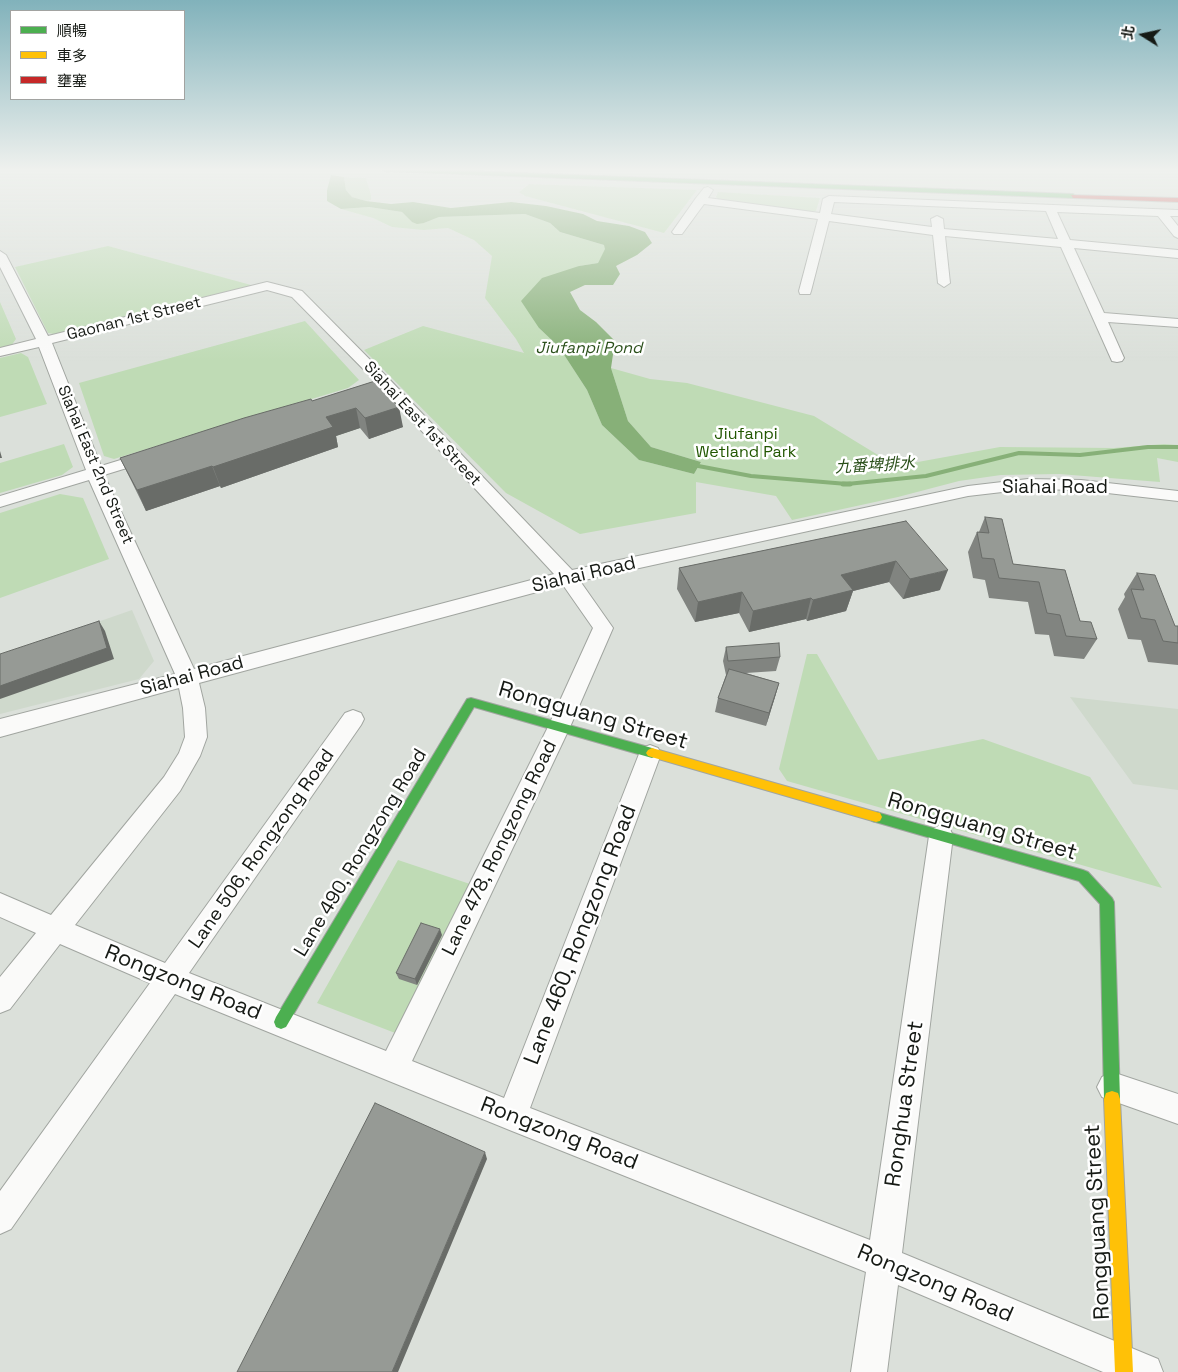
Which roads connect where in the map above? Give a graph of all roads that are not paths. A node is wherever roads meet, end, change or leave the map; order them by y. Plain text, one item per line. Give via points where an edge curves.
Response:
1 (819, 233) edge
2 (940, 233) edge
3 (951, 233) edge
4 (1061, 233) edge
5 (1066, 244) junction
6 (1178, 254) edge
7 (0, 255) edge
8 (944, 283) dead end
9 (267, 286) joint
10 (806, 291) dead end
11 (1098, 317) junction
12 (1178, 323) edge
13 (44, 341) junction
14 (0, 352) edge
15 (1117, 358) dead end
16 (386, 384) junction
17 (367, 390) edge
18 (160, 452) edge
19 (94, 472) junction
20 (1178, 496) edge
21 (0, 502) edge
22 (568, 577) junction
23 (187, 677) junction
24 (471, 702) joint
25 (353, 719) dead end
26 (559, 727) junction
27 (0, 728) edge
28 (650, 754) junction
29 (941, 836) junction
30 (0, 905) edge
31 (54, 930) junction
32 (171, 979) junction
33 (0, 999) edge
34 (282, 1022) junction
35 (393, 1068) junction
36 (1112, 1087) junction
37 (1178, 1109) edge
38 (512, 1116) junction
39 (0, 1218) edge
40 (883, 1262) junction
41 (1131, 1369) edge
42 (869, 1372) edge

1 - 10 street
2 - 8 street
3 - 5 street
4 - 5 street
5 - 6 street
5 - 11 street
7 - 13 street, Siahai East 2nd Street
9 - 13 street, Gaonan 1st Street
9 - 16 street, Siahai East 1st Street via 297,294
11 - 12 street
11 - 15 street
13 - 14 street, Gaonan 1st Street
13 - 19 street, Siahai East 2nd Street
16 - 17 street
16 - 22 street, Siahai East 1st Street
18 - 19 street
19 - 21 street
19 - 23 street, Siahai East 2nd Street
20 - 22 street, Siahai Road via 1081,485 1000,486
22 - 23 street, Siahai Road
22 - 26 street, Lane 478, Rongzong Road via 603,628
23 - 27 street, Siahai Road
23 - 31 street, Siahai East 2nd Street via 196,737 189,756 172,784
24 - 26 main road, Rongguang Street
24 - 34 main road, Lane 490, Rongzong Road
25 - 32 street, Lane 506, Rongzong Road
26 - 28 main road, Rongguang Street
26 - 35 street, Lane 478, Rongzong Road
28 - 29 main road, Rongguang Street
28 - 38 street, Lane 460, Rongzong Road
29 - 36 main road, Rongguang Street via 1083,876 1107,902
29 - 40 street, Ronghua Street
30 - 31 street, Rongzong Road
31 - 32 street, Rongzong Road
31 - 33 street
32 - 34 street, Rongzong Road
32 - 39 street, Lane 506, Rongzong Road
34 - 35 street, Rongzong Road
35 - 38 street, Rongzong Road
36 - 37 street
36 - 41 main road, Rongguang Street
38 - 40 street, Rongzong Road
40 - 41 street, Rongzong Road
40 - 42 street, Ronghua Street

